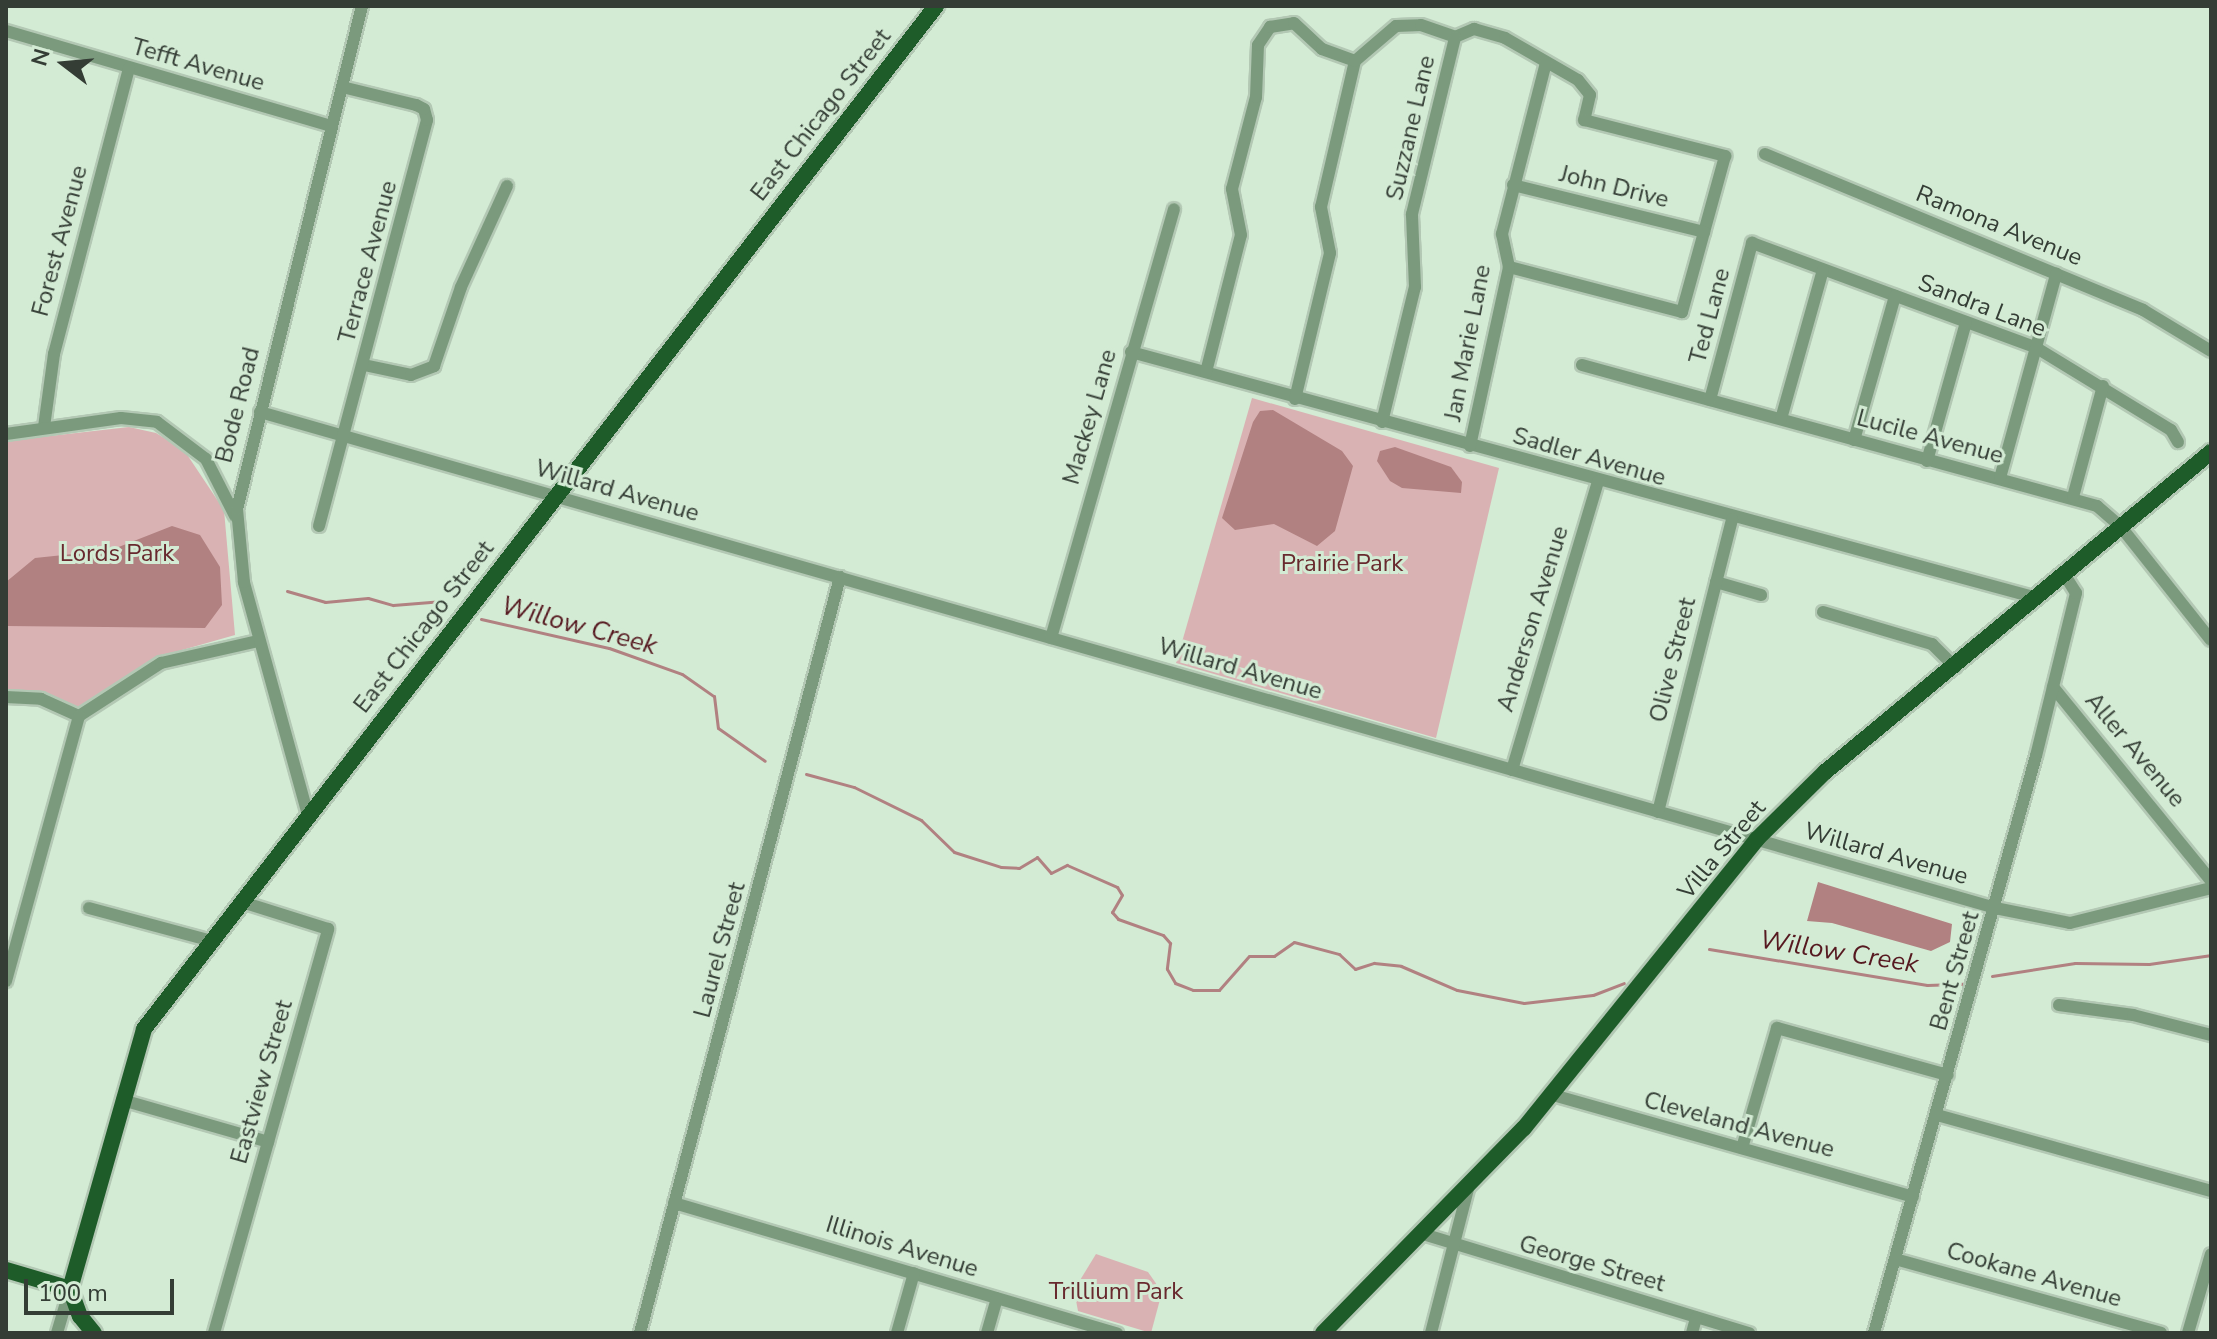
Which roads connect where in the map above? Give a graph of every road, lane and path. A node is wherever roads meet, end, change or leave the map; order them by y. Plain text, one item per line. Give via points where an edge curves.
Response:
1 (362, 6) edge
2 (936, 6) edge
3 (6, 31) edge
4 (1455, 37) junction
5 (1355, 61) junction
6 (1546, 63) junction
7 (129, 68) junction
8 (342, 87) junction
9 (331, 126) junction
10 (1765, 154) dead end
11 (1513, 185) junction
12 (507, 186) dead end
13 (1174, 209) dead end
14 (1704, 232) junction
15 (1752, 243) joint
16 (1509, 267) junction
17 (1823, 270) junction
18 (2056, 274) junction
19 (1895, 296) junction
20 (1966, 322) junction
21 (2035, 347) junction
22 (2211, 351) edge
23 (1131, 352) junction
24 (364, 365) junction
25 (1582, 365) dead end
26 (1206, 372) junction
27 (2103, 386) junction
28 (1295, 399) junction
29 (1710, 400) junction
30 (260, 412) junction
31 (1781, 419) junction
32 (1382, 422) junction
33 (44, 427) junction
34 (6, 434) edge
35 (346, 436) junction
36 (1854, 440) junction
37 (2178, 442) dead end
38 (1470, 446) junction
39 (2211, 452) edge
40 (1927, 461) junction
41 (2000, 478) junction
42 (1598, 482) junction
43 (557, 496) junction
44 (2073, 497) junction
45 (236, 519) junction
46 (1732, 519) junction
47 (319, 526) dead end
48 (2121, 527) junction
49 (2064, 574) junction
50 (840, 577) junction
51 (1716, 582) junction
52 (1761, 595) dead end
53 (2037, 598) junction
54 (1823, 612) dead end
55 (1051, 638) junction
56 (2211, 640) edge
57 (258, 641) junction
58 (1955, 667) junction
59 (2053, 687) junction
60 (6, 697) edge
61 (79, 716) junction
62 (1512, 770) junction
63 (1658, 812) junction
64 (308, 815) junction
65 (1757, 839) junction
66 (2211, 881) edge
67 (2211, 888) edge
68 (242, 902) junction
69 (89, 908) dead end
70 (1995, 908) junction
71 (212, 941) junction
72 (6, 981) edge
73 (2059, 1005) dead end
74 (2211, 1035) edge
75 (1948, 1075) junction
76 (1553, 1095) junction
77 (122, 1100) junction
78 (1937, 1115) junction
79 (268, 1142) junction
80 (1742, 1148) junction
81 (1468, 1189) junction
82 (2211, 1191) edge
83 (1913, 1197) junction
84 (674, 1203) junction
85 (1423, 1234) junction
86 (1456, 1247) junction
87 (2211, 1254) edge
88 (1895, 1259) junction
89 (6, 1270) edge
90 (914, 1273) junction
91 (70, 1289) junction
92 (997, 1298) junction
93 (1696, 1318) junction
94 (57, 1333) edge
95 (94, 1333) edge
96 (214, 1333) edge
97 (640, 1333) edge
98 (897, 1333) edge
99 (987, 1333) edge
100 (1117, 1333) edge
101 (1323, 1333) edge
102 (1431, 1333) edge
103 (1692, 1333) edge
104 (1749, 1333) edge
105 (1874, 1333) edge
106 (2161, 1333) edge
107 (2188, 1333) edge

1 - 8 street, Bode Road
2 - 43 main road, East Chicago Street
3 - 7 street, Tefft Avenue
4 - 5 street via 1421,25 1396,26
4 - 6 street, Suzzane Lane via 1474,29 1505,38
4 - 32 street, Suzzane Lane via 1412,214 1415,287
5 - 26 street via 1322,49 1294,23 1270,27 1258,45 1256,97 1232,189 1241,235
5 - 28 street via 1321,207 1330,253
6 - 11 street, Jan Marie Lane
6 - 14 street, Suzzane Lane via 1578,80 1590,95 1584,120 1725,156
7 - 9 street, Tefft Avenue
7 - 33 street, Forest Avenue via 57,341
8 - 9 street, Bode Road
8 - 24 street, Terrace Avenue via 426,111
9 - 30 street, Bode Road
10 - 18 street, Ramona Avenue
11 - 14 street, John Drive
11 - 16 street, Jan Marie Lane via 1502,234
12 - 24 street via 461,287 434,366 407,375
13 - 23 street, Mackey Lane
14 - 16 street via 1682,312
15 - 17 street, Sandra Lane
15 - 29 street, Ted Lane
16 - 38 street, Jan Marie Lane
17 - 19 street, Sandra Lane
17 - 31 street
18 - 21 street
18 - 22 street, Ramona Avenue via 2143,310
19 - 20 street, Sandra Lane
19 - 36 street
20 - 21 street, Sandra Lane
20 - 40 street
21 - 27 street, Sandra Lane
21 - 41 street
23 - 26 street, Sadler Avenue
23 - 55 street, Mackey Lane
24 - 35 street, Terrace Avenue
25 - 29 street, Lucile Avenue
26 - 28 street, Sadler Avenue
27 - 37 street, Sandra Lane via 2171,430
27 - 44 street
28 - 32 street, Sadler Avenue
29 - 31 street, Lucile Avenue
30 - 35 street, Willard Avenue
30 - 45 street, Bode Road
31 - 36 street, Lucile Avenue
32 - 38 street, Sadler Avenue
33 - 34 street
33 - 45 street via 121,418 167,427 206,459
35 - 43 street, Willard Avenue
35 - 47 street, Terrace Avenue
36 - 40 street, Lucile Avenue
38 - 42 street, Sadler Avenue
39 - 48 main road, Villa Street
40 - 41 street, Lucile Avenue
41 - 44 street, Lucile Avenue
42 - 46 street, Sadler Avenue
42 - 62 street, Anderson Avenue
43 - 50 street, Willard Avenue
43 - 64 main road, East Chicago Street
44 - 48 street, Lucile Avenue via 2097,506
45 - 57 street, Bode Road
46 - 51 street, Olive Street
46 - 53 street, Sadler Avenue
48 - 49 main road, Villa Street
48 - 56 street, Lucile Avenue
49 - 53 main road, Villa Street
49 - 59 street, Bent Street via 2076,593
50 - 55 street, Willard Avenue
50 - 84 street, Laurel Street
51 - 52 street
51 - 63 street, Olive Street
53 - 58 main road, Villa Street
54 - 58 street via 1932,644
55 - 62 street, Willard Avenue
57 - 61 street via 161,663
57 - 64 street, Bode Road
58 - 65 main road, Villa Street via 1825,772
59 - 66 street, Aller Avenue
59 - 70 street, Bent Street
60 - 61 street via 41,699
61 - 72 street
62 - 63 street, Willard Avenue
63 - 65 street, Willard Avenue
64 - 68 main road, East Chicago Street
65 - 70 street, Willard Avenue
65 - 76 main road, Villa Street
67 - 70 street, Willard Avenue via 2070,923
68 - 71 main road, East Chicago Street
68 - 79 street, Eastview Street via 328,929
69 - 71 street
70 - 75 street, Bent Street
71 - 77 main road, East Chicago Street via 142,1034
73 - 74 street via 2133,1015
75 - 78 street, Bent Street
75 - 80 street via 1777,1028
76 - 80 street, Cleveland Avenue
76 - 81 main road, Villa Street
77 - 79 street
77 - 91 main road, East Chicago Street
78 - 82 street
78 - 83 street, Bent Street
79 - 96 street, Eastview Street
80 - 83 street, Cleveland Avenue
81 - 85 main road, Villa Street
81 - 86 street
83 - 88 street, Bent Street
84 - 90 street, Illinois Avenue
84 - 97 street, Laurel Street
85 - 86 street, George Street
85 - 101 main road, Villa Street
86 - 93 street, George Street
86 - 102 street
87 - 107 street
88 - 105 street, Bent Street
88 - 106 street, Cookane Avenue
89 - 91 main road
90 - 92 street, Illinois Avenue
90 - 98 street
91 - 94 street, East Chicago Street
91 - 95 main road via 80,1316
92 - 99 street
92 - 100 street, Illinois Avenue
93 - 103 street
93 - 104 street, George Street

